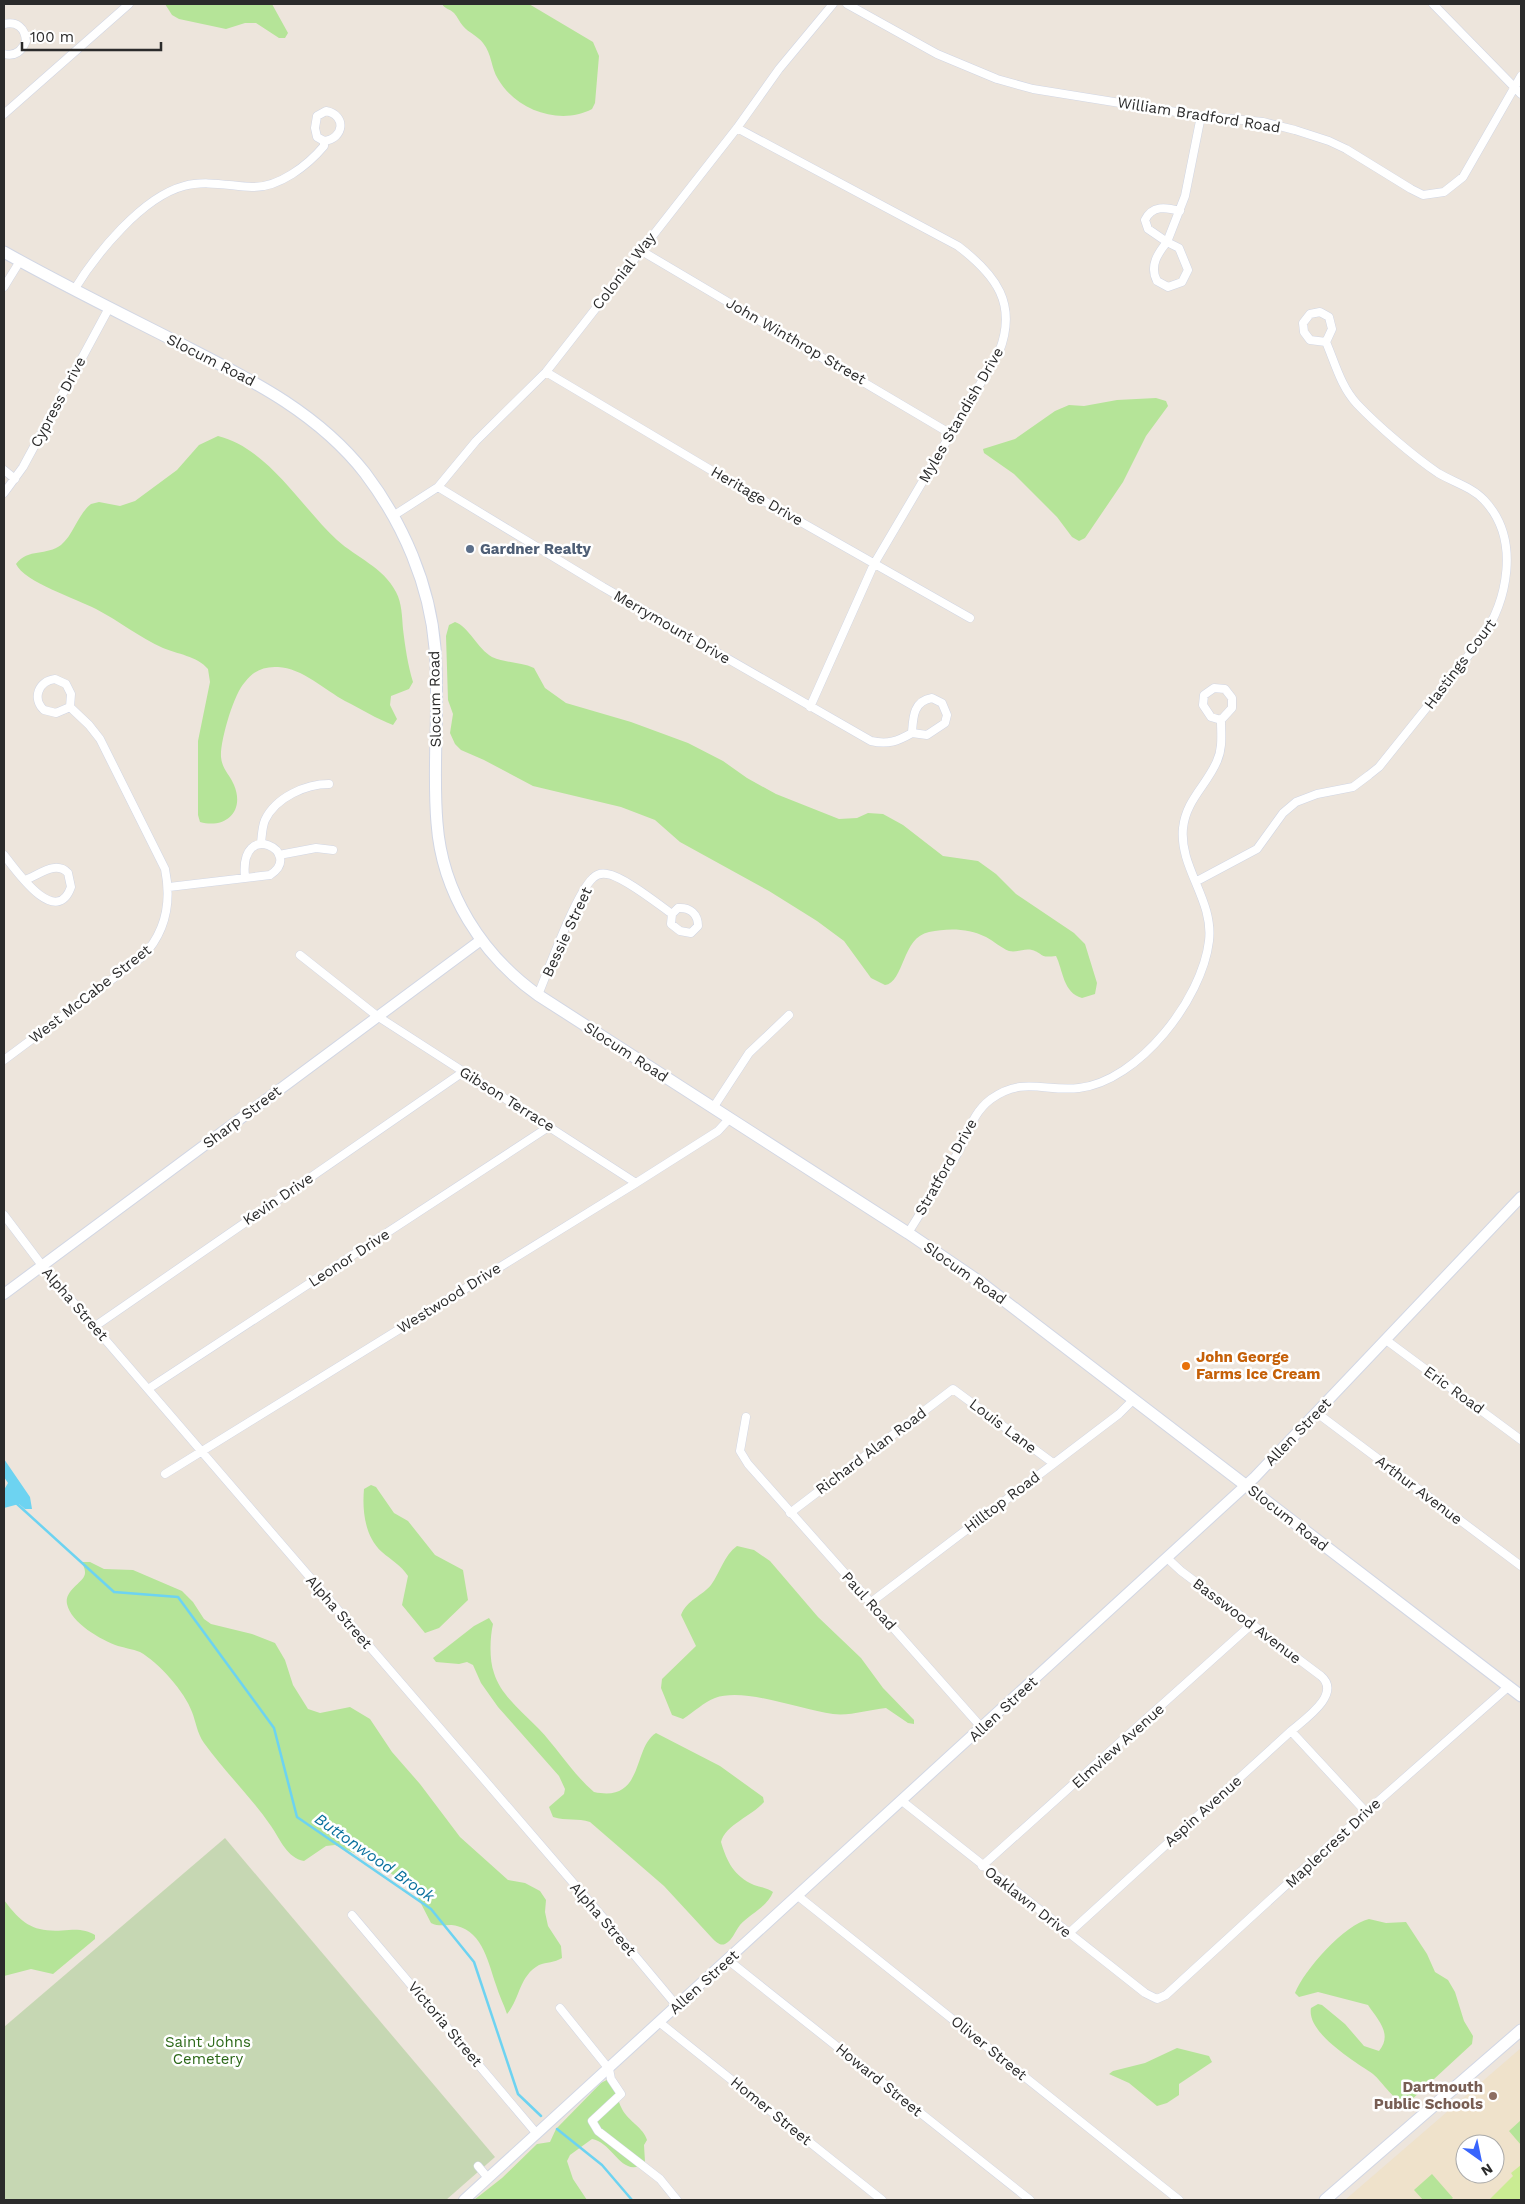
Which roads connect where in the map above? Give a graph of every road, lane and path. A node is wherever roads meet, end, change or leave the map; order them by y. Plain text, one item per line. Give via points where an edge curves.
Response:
1 (129, 4) edge
2 (833, 4) edge
3 (847, 4) edge
4 (1433, 4) edge
5 (4, 24) edge
6 (4, 54) edge
7 (1521, 76) edge
8 (1514, 87) junction
9 (1521, 94) edge
10 (4, 114) edge
11 (1201, 116) junction
12 (737, 128) junction
13 (324, 141) dead end
14 (1180, 211) junction
15 (1167, 242) junction
16 (640, 250) junction
17 (4, 252) edge
18 (20, 261) junction
19 (4, 287) edge
20 (74, 290) junction
21 (109, 308) junction
22 (1326, 342) junction
23 (546, 372) junction
24 (951, 434) junction
25 (4, 470) edge
26 (15, 479) junction
27 (438, 486) junction
28 (4, 493) edge
29 (393, 516) junction
30 (874, 564) junction
31 (970, 618) dead end
32 (70, 707) junction
33 (810, 707) junction
34 (1221, 720) junction
35 (912, 733) junction
36 (329, 784) dead end
37 (261, 843) junction
38 (333, 850) dead end
39 (4, 855) edge
40 (279, 855) junction
41 (245, 877) junction
42 (25, 880) junction
43 (1197, 881) junction
44 (169, 887) junction
45 (672, 914) dead end
46 (481, 940) junction
47 (300, 955) dead end
48 (538, 995) junction
49 (789, 1015) dead end
50 (377, 1016) junction
51 (4, 1060) edge
52 (463, 1072) junction
53 (714, 1108) junction
54 (729, 1119) junction
55 (550, 1126) junction
56 (636, 1183) junction
57 (1521, 1197) edge
58 (4, 1215) edge
59 (908, 1233) junction
60 (42, 1266) junction
61 (4, 1294) edge
62 (94, 1327) junction
63 (1386, 1340) junction
64 (148, 1389) junction
65 (952, 1389) joint
66 (1133, 1400) junction
67 (1317, 1413) junction
68 (746, 1417) dead end
69 (1521, 1440) edge
70 (200, 1450) junction
71 (1053, 1464) junction
72 (165, 1474) dead end
73 (1246, 1486) junction
74 (790, 1513) junction
75 (1167, 1558) junction
76 (1521, 1566) edge
77 (870, 1602) junction
78 (1252, 1624) junction
79 (1328, 1683) joint
80 (1508, 1687) junction
81 (1521, 1696) edge
82 (982, 1728) junction
83 (1291, 1731) junction
84 (902, 1801) junction
85 (1366, 1812) junction
86 (982, 1866) junction
87 (798, 1896) junction
88 (352, 1915) dead end
89 (1068, 1934) junction
90 (728, 1960) junction
91 (1158, 1999) joint
92 (677, 2006) junction
93 (560, 2008) dead end
94 (659, 2022) junction
95 (1521, 2030) edge
96 (609, 2069) junction
97 (537, 2134) junction
98 (478, 2166) dead end
99 (488, 2178) junction
100 (464, 2200) edge
101 (677, 2200) edge
102 (882, 2200) edge
103 (1030, 2200) edge
104 (1179, 2200) edge
105 (1325, 2200) edge

1 - 10 street
2 - 12 street, Colonial Way via 779,69
3 - 11 street, William Bradford Road via 937,54 997,79 1033,89
4 - 8 street
5 - 6 street via 18,25 23,29 26,41 20,52
7 - 8 street, William Bradford Road
8 - 9 street
8 - 11 street, William Bradford Road via 1463,177 1448,190 1434,194 1423,195 1411,190 1364,158 1329,140 1269,123
11 - 14 street via 1187,192
12 - 16 street, Colonial Way
12 - 24 street, Myles Standish Drive via 958,246 990,276 1005,306 1006,332 999,352
13 - 20 street via 324,146 313,158 274,182 255,187 192,184 161,196 120,231
14 - 15 street
14 - 15 street via 1160,208 1151,211 1146,218 1148,229
15 - 15 street via 1181,251 1188,270 1184,280 1171,288 1160,284 1154,272 1158,254
16 - 23 street, Colonial Way
16 - 24 street, John Winthrop Street
17 - 18 main road, Slocum Road
18 - 19 street
18 - 20 main road, Slocum Road
20 - 21 main road, Slocum Road
21 - 26 street, Cypress Drive
21 - 29 main road, Slocum Road via 264,387 297,408 327,432 357,464
22 - 22 street via 1310,340 1304,332 1303,324 1310,314 1320,312 1329,317 1332,329
22 - 43 street, Hastings Court via 1344,385 1356,403 1426,464 1476,493 1490,507 1499,523 1506,551 1502,600 1494,622 1379,767 1353,786 1296,802 1280,817 1258,848
23 - 27 street, Colonial Way via 476,441
23 - 30 street, Heritage Drive
24 - 30 street, Myles Standish Drive
25 - 26 street
26 - 28 street, Cypress Drive
27 - 29 street, Colonial Way
27 - 33 street, Merrymount Drive via 603,587
29 - 46 main road, Slocum Road via 419,574 432,626 436,668 436,813 441,850 457,900
30 - 31 street, Heritage Drive
30 - 33 street, Myles Standish Drive
32 - 32 street via 56,713 44,710 38,700 43,684 52,679 64,682 72,694
32 - 44 street, West McCabe Street via 100,739 166,869
33 - 35 street, Merrymount Drive via 879,743 895,742
34 - 34 street, Stratford Drive via 1211,717 1203,705 1204,695 1214,688 1225,689 1232,698 1232,708
34 - 43 street, Stratford Drive via 1222,744 1217,762 1192,800 1183,829 1186,856
35 - 35 street, Merrymount Drive via 914,712 920,704 932,698 942,703 947,715 945,723 927,735
36 - 37 street via 302,788 278,805 264,821
37 - 40 street via 272,845
37 - 41 street via 248,854
38 - 40 street via 316,848
39 - 42 street
40 - 41 street via 273,874 263,878
41 - 44 street
42 - 42 street via 37,894 50,901 66,896 71,887 68,873 59,868
43 - 59 street, Stratford Drive via 1207,911 1209,941 1199,980 1180,1012 1134,1065 1104,1082 1072,1089 1018,1086 986,1103 973,1119 960,1148
44 - 51 street, West McCabe Street via 168,910 155,944
45 - 48 street, Bessie Street via 618,878 602,874 592,879
46 - 48 main road, Slocum Road via 506,969
46 - 50 street, Sharp Street
47 - 50 street, Gibson Terrace
48 - 53 main road, Slocum Road
49 - 53 street via 749,1053
50 - 52 street, Gibson Terrace
50 - 60 street, Sharp Street
52 - 55 street, Gibson Terrace
52 - 62 street, Kevin Drive
53 - 54 main road, Slocum Road
54 - 56 street, Westwood Drive via 718,1131
54 - 59 main road, Slocum Road
55 - 56 street, Gibson Terrace
55 - 64 street, Leonor Drive
56 - 70 street, Westwood Drive
57 - 63 street, Allen Street
58 - 60 street, Alpha Street
59 - 66 main road, Slocum Road via 980,1282
60 - 61 street, Sharp Street
60 - 62 street, Alpha Street
62 - 64 street, Alpha Street
63 - 67 street, Allen Street
63 - 69 street, Eric Road
64 - 70 street, Alpha Street
65 - 71 street, Louis Lane
65 - 74 street, Richard Alan Road
66 - 71 street, Hilltop Road
66 - 73 main road, Slocum Road
67 - 73 street, Allen Street
67 - 76 street, Arthur Avenue
68 - 74 street, Paul Road via 740,1451 756,1475
70 - 72 street, Westwood Drive
70 - 92 street, Alpha Street
71 - 77 street, Hilltop Road
73 - 75 street, Allen Street
73 - 80 main road, Slocum Road
74 - 77 street, Paul Road
75 - 78 street, Basswood Avenue
75 - 82 street, Allen Street
77 - 82 street, Paul Road
78 - 79 street, Basswood Avenue
78 - 86 street, Elmview Avenue
79 - 83 street, Aspin Avenue via 1328,1691 1321,1703
80 - 81 main road, Slocum Road
80 - 85 street, Maplecrest Drive
82 - 84 street, Allen Street
83 - 85 street
83 - 89 street, Aspin Avenue
84 - 86 street, Oaklawn Drive
84 - 87 street, Allen Street
85 - 91 street, Maplecrest Drive via 1166,1996
86 - 89 street, Oaklawn Drive
87 - 90 street, Allen Street
87 - 104 street, Oliver Street
88 - 97 street, Victoria Street
89 - 91 street, Oaklawn Drive via 1148,1995
90 - 92 street, Allen Street
90 - 103 street, Howard Street
92 - 94 street, Allen Street
93 - 96 street
94 - 96 street, Allen Street
94 - 102 street, Homer Street
95 - 105 main road
96 - 97 street, Allen Street
96 - 101 street via 610,2079 621,2094 592,2121 598,2130 660,2179
97 - 99 street, Allen Street
98 - 99 street
99 - 100 street, Allen Street

